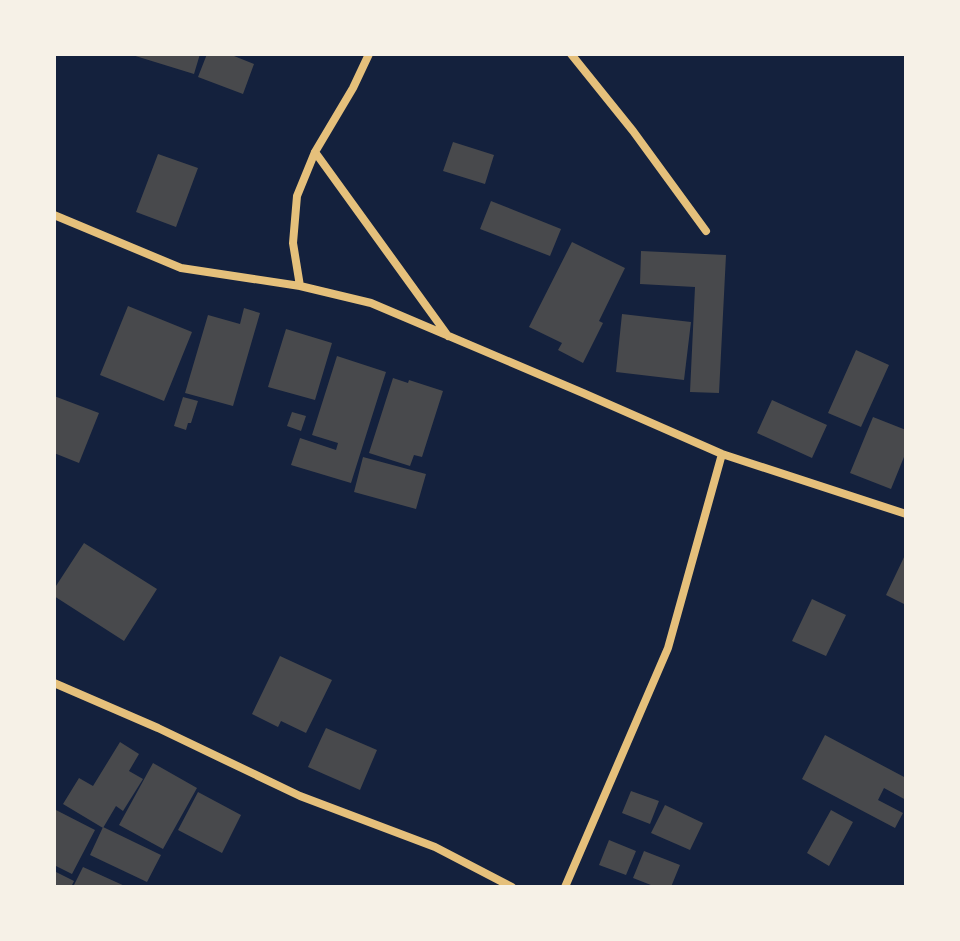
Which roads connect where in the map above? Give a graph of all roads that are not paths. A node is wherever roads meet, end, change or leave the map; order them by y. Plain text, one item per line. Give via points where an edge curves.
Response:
1 (369, 54) edge
2 (571, 54) edge
3 (315, 152) junction
4 (54, 215) edge
5 (706, 231) dead end
6 (300, 286) junction
7 (449, 337) junction
8 (722, 454) junction
9 (906, 514) edge
10 (54, 683) edge
11 (512, 887) edge
12 (565, 887) edge

1 - 3 street
2 - 5 street
3 - 6 street via 297,196 293,243
3 - 7 street
4 - 6 street via 181,268
6 - 7 street via 371,303
7 - 8 street
8 - 9 street
8 - 12 street via 668,648
10 - 11 street via 300,796 435,847

